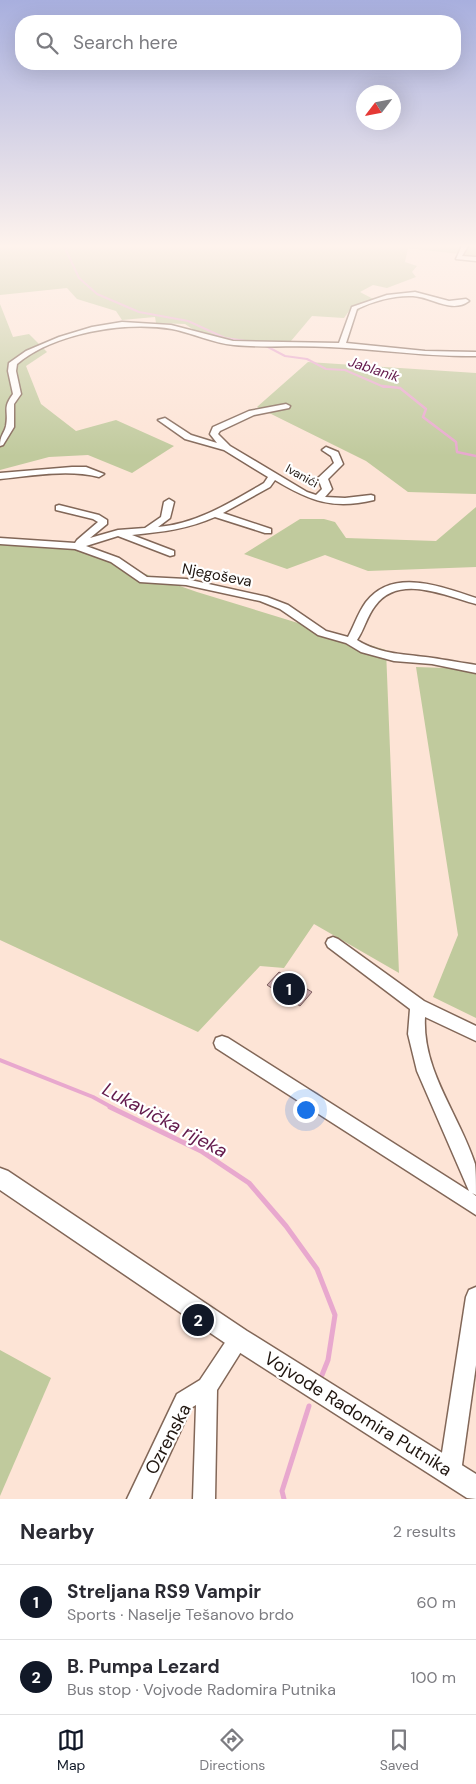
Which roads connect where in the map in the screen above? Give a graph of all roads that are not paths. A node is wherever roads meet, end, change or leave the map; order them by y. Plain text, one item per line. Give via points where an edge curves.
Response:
1 (351, 316) edge
2 (341, 345) junction
3 (476, 354) edge
4 (463, 355) junction
5 (447, 361) dead end
6 (286, 406) dead end
7 (162, 420) dead end
8 (0, 443) edge
9 (228, 448) junction
10 (326, 450) dead end
11 (99, 474) dead end
12 (274, 475) junction
13 (0, 476) edge
14 (372, 498) dead end
15 (318, 499) junction
16 (168, 502) dead end
17 (59, 508) dead end
18 (215, 514) junction
19 (147, 529) junction
20 (268, 531) dead end
21 (118, 533) junction
22 (0, 541) edge
23 (76, 546) junction
24 (170, 553) dead end
25 (476, 601) edge
26 (350, 640) junction
27 (476, 669) edge
28 (333, 943) dead end
29 (418, 1006) junction
30 (476, 1034) edge
31 (222, 1043) dead end
32 (0, 1178) edge
33 (476, 1186) edge
34 (476, 1206) edge
35 (476, 1297) edge
36 (239, 1339) junction
37 (208, 1387) junction
38 (450, 1472) junction
39 (476, 1489) edge
40 (138, 1499) edge
41 (204, 1499) edge

1 - 2 street
2 - 4 street
2 - 8 street via 216,341 168,326 97,326 59,339 12,363 18,394 10,404 10,427
3 - 4 street
4 - 5 street
6 - 9 street, Ivanići via 252,413 216,429 214,434
7 - 9 street, Ivanići via 188,437
9 - 12 street, Ivanići
10 - 15 street via 334,454 339,464 323,478 327,489
11 - 13 street via 72,470
12 - 15 street, Ivanići
12 - 18 street, Njegoševa via 267,485
14 - 15 street, Ivanići via 347,502
16 - 19 street via 165,518
17 - 23 street via 104,522
18 - 19 street, Njegoševa via 193,523
18 - 20 street
19 - 21 street, Njegoševa
21 - 23 street, Njegoševa
21 - 24 street
22 - 23 street, Njegoševa
23 - 26 street, Njegoševa via 115,560 144,580 186,582 263,599 284,607 322,633
25 - 26 street via 431,588 394,587 372,603
26 - 27 street, Njegoševa via 365,650 394,658
28 - 29 street
29 - 30 street
29 - 33 street via 416,1034 425,1072
31 - 34 street
32 - 36 main road, Vojvode Radomira Putnika
35 - 38 street
36 - 37 street
36 - 38 main road, Vojvode Radomira Putnika
37 - 40 street, Ozrenska via 184,1401
37 - 41 street
38 - 39 main road, Vojvode Radomira Putnika

